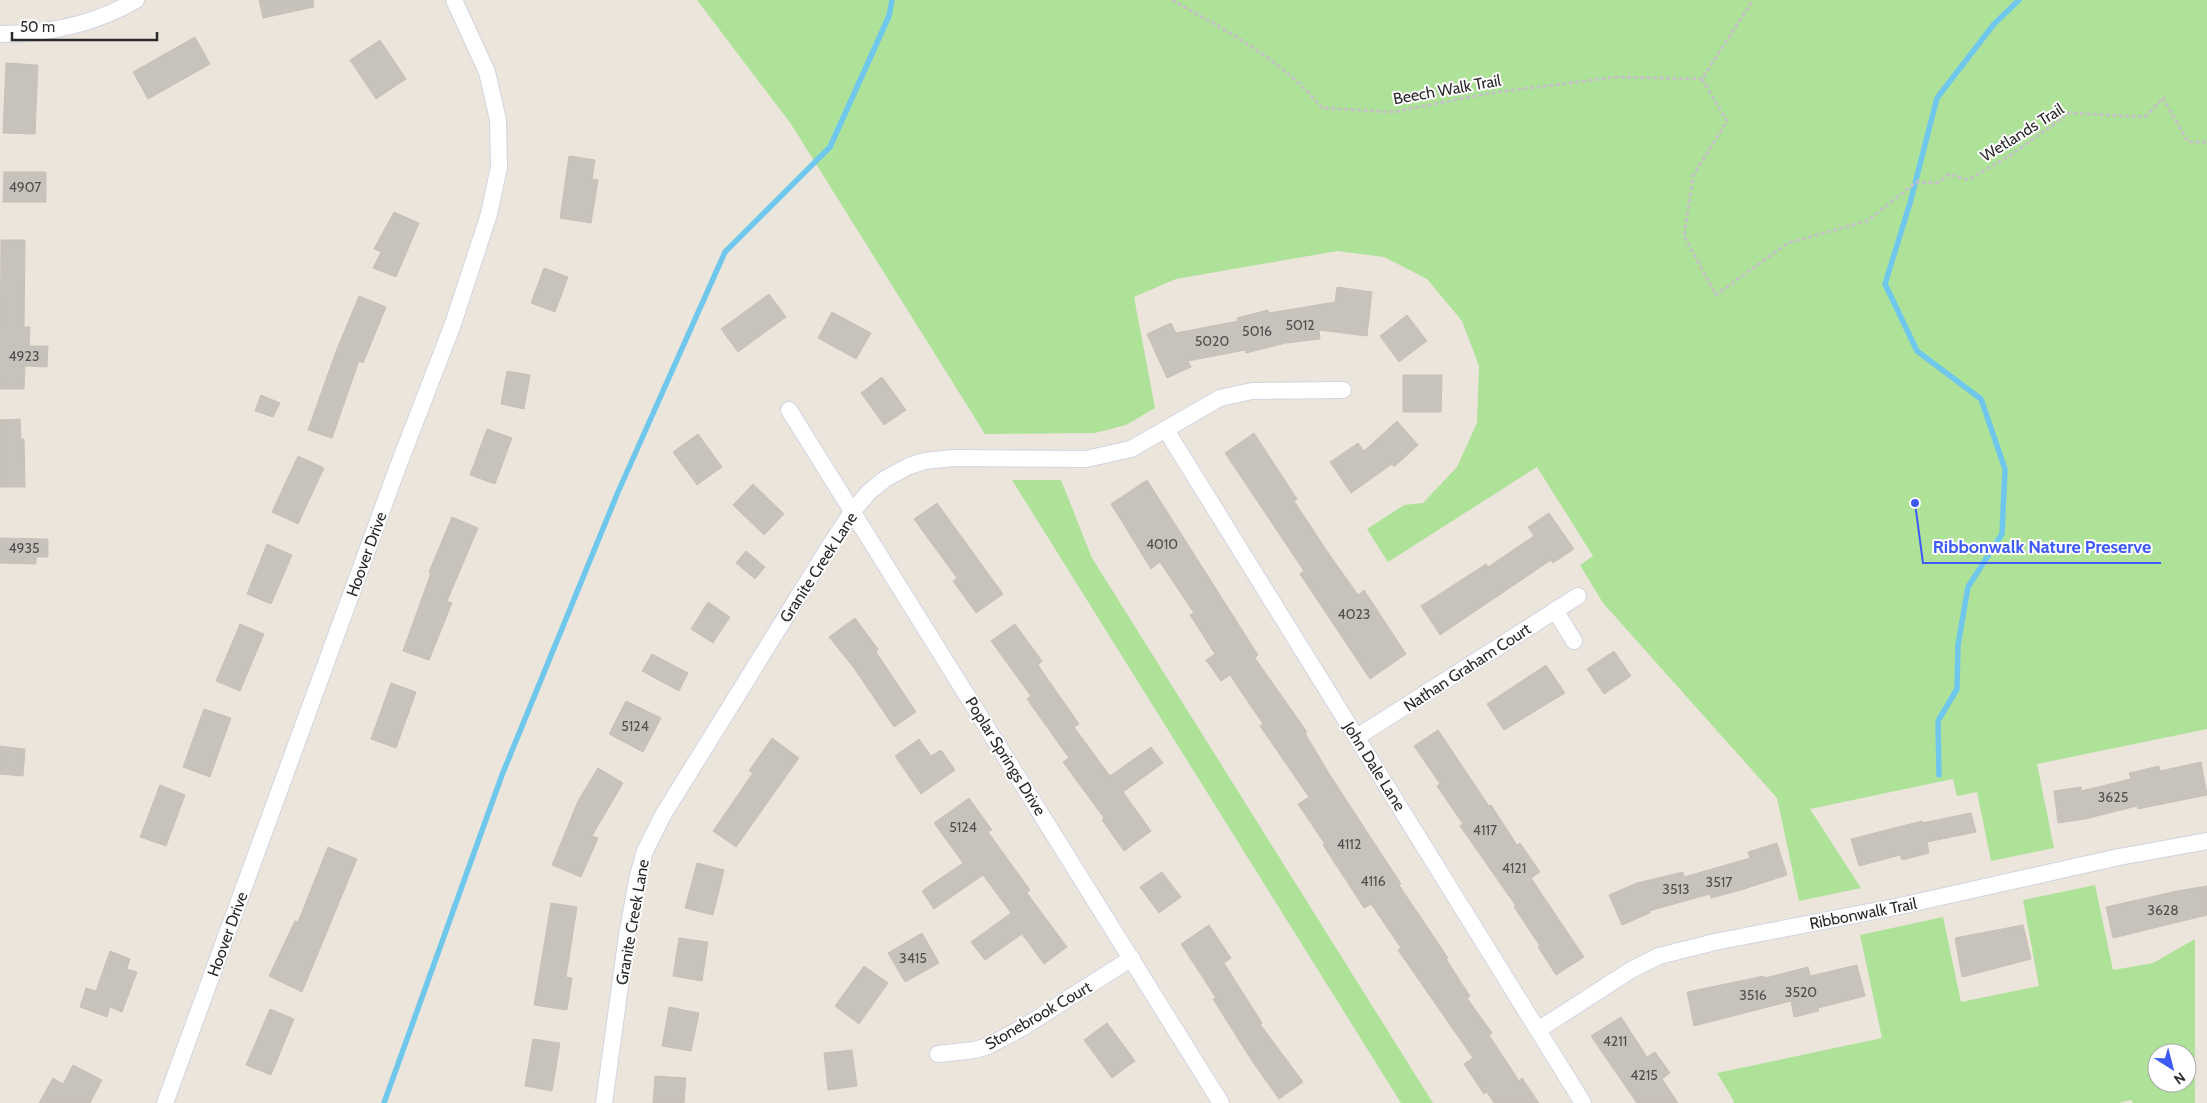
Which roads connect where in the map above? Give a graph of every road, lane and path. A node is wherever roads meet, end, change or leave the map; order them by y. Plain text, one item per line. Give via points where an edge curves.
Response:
1 (136, 0) edge
2 (454, 0) edge
3 (1172, 0) edge
4 (1754, 0) edge
5 (0, 34) edge
6 (1702, 79) junction
7 (2207, 142) edge
8 (1343, 390) dead end
9 (789, 410) dead end
10 (1166, 430) junction
11 (852, 512) junction
12 (1578, 596) dead end
13 (1555, 610) junction
14 (1574, 640) dead end
15 (1357, 737) junction
16 (2207, 841) edge
17 (1132, 958) junction
18 (1538, 1030) junction
19 (938, 1054) dead end
20 (165, 1103) edge
21 (604, 1103) edge
22 (1221, 1103) edge
23 (1583, 1103) edge

1 - 5 street via 105,15 57,30
2 - 20 street, Hoover Drive via 488,72 498,120 499,167 489,214 453,324
3 - 6 path, Beech Walk Trail via 1238,37 1305,87 1322,108 1393,112 1491,93 1616,77
4 - 6 path
6 - 7 path, Wetlands Trail via 1728,121 1693,176 1684,236 1716,295 1788,244 1867,221 1916,182 1937,183 1949,174 1968,180 2014,153 2069,113 2145,117 2162,98 2188,142
8 - 10 street, Granite Creek Lane via 1252,391 1220,398
9 - 11 street, Poplar Springs Drive
10 - 11 street, Granite Creek Lane via 1132,449 1086,459 953,458 925,461 885,479
10 - 15 street, John Dale Lane
11 - 17 street, Poplar Springs Drive
11 - 21 street, Granite Creek Lane via 663,815 645,851 627,935
12 - 13 street, Nathan Graham Court
13 - 14 street
13 - 15 street, Nathan Graham Court
15 - 18 street, John Dale Lane
16 - 18 street, Ribbonwalk Trail via 1659,956 1631,970
17 - 19 street, Stonebrook Court via 988,1046
17 - 22 street, Poplar Springs Drive
18 - 23 street, John Dale Lane

